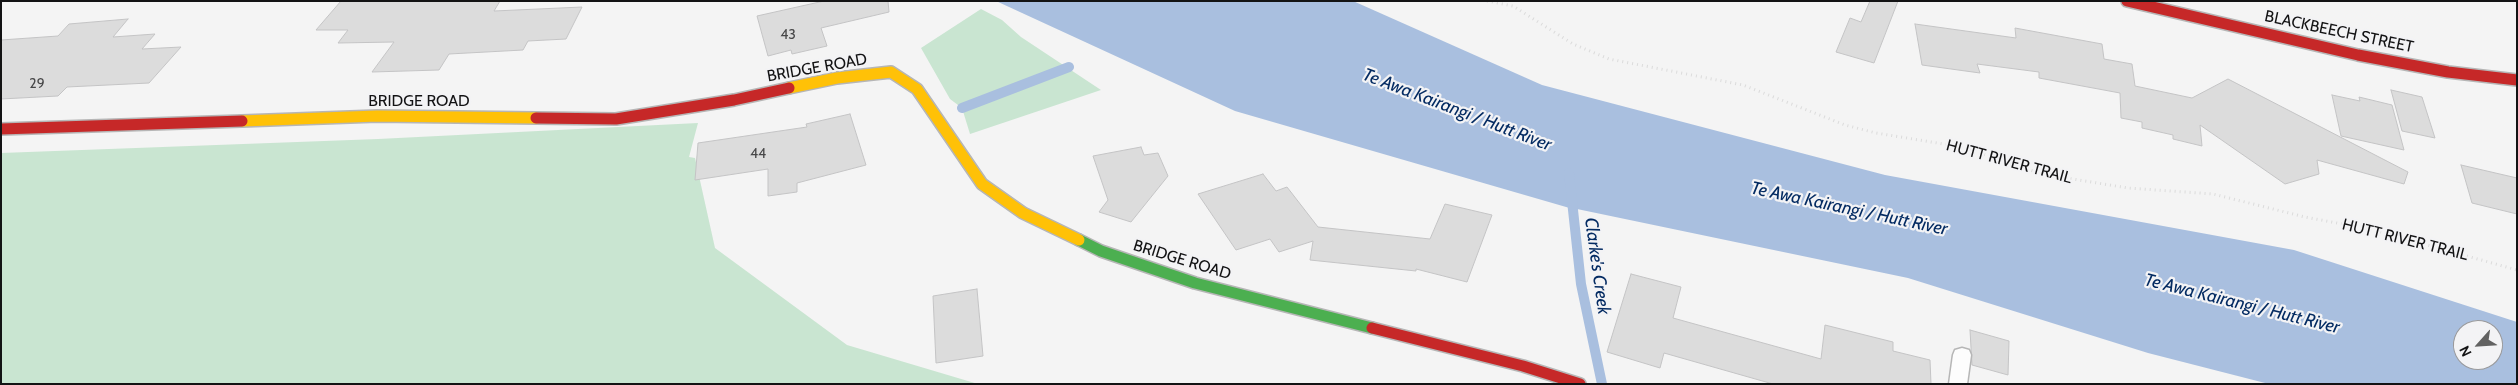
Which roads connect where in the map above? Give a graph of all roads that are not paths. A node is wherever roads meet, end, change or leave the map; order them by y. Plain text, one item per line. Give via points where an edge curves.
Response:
1 (2126, 1) edge
2 (2517, 80) edge
3 (1, 129) edge
4 (1962, 355) dead end
5 (1580, 384) edge
6 (1958, 384) edge

1 - 2 street, BLACKBEECH STREET via 2358,55 2448,72
3 - 5 street, BRIDGE ROAD via 377,116 616,119 734,100 836,78 892,72 917,88 982,184 1023,213 1101,251 1195,283 1523,366
4 - 6 lane

